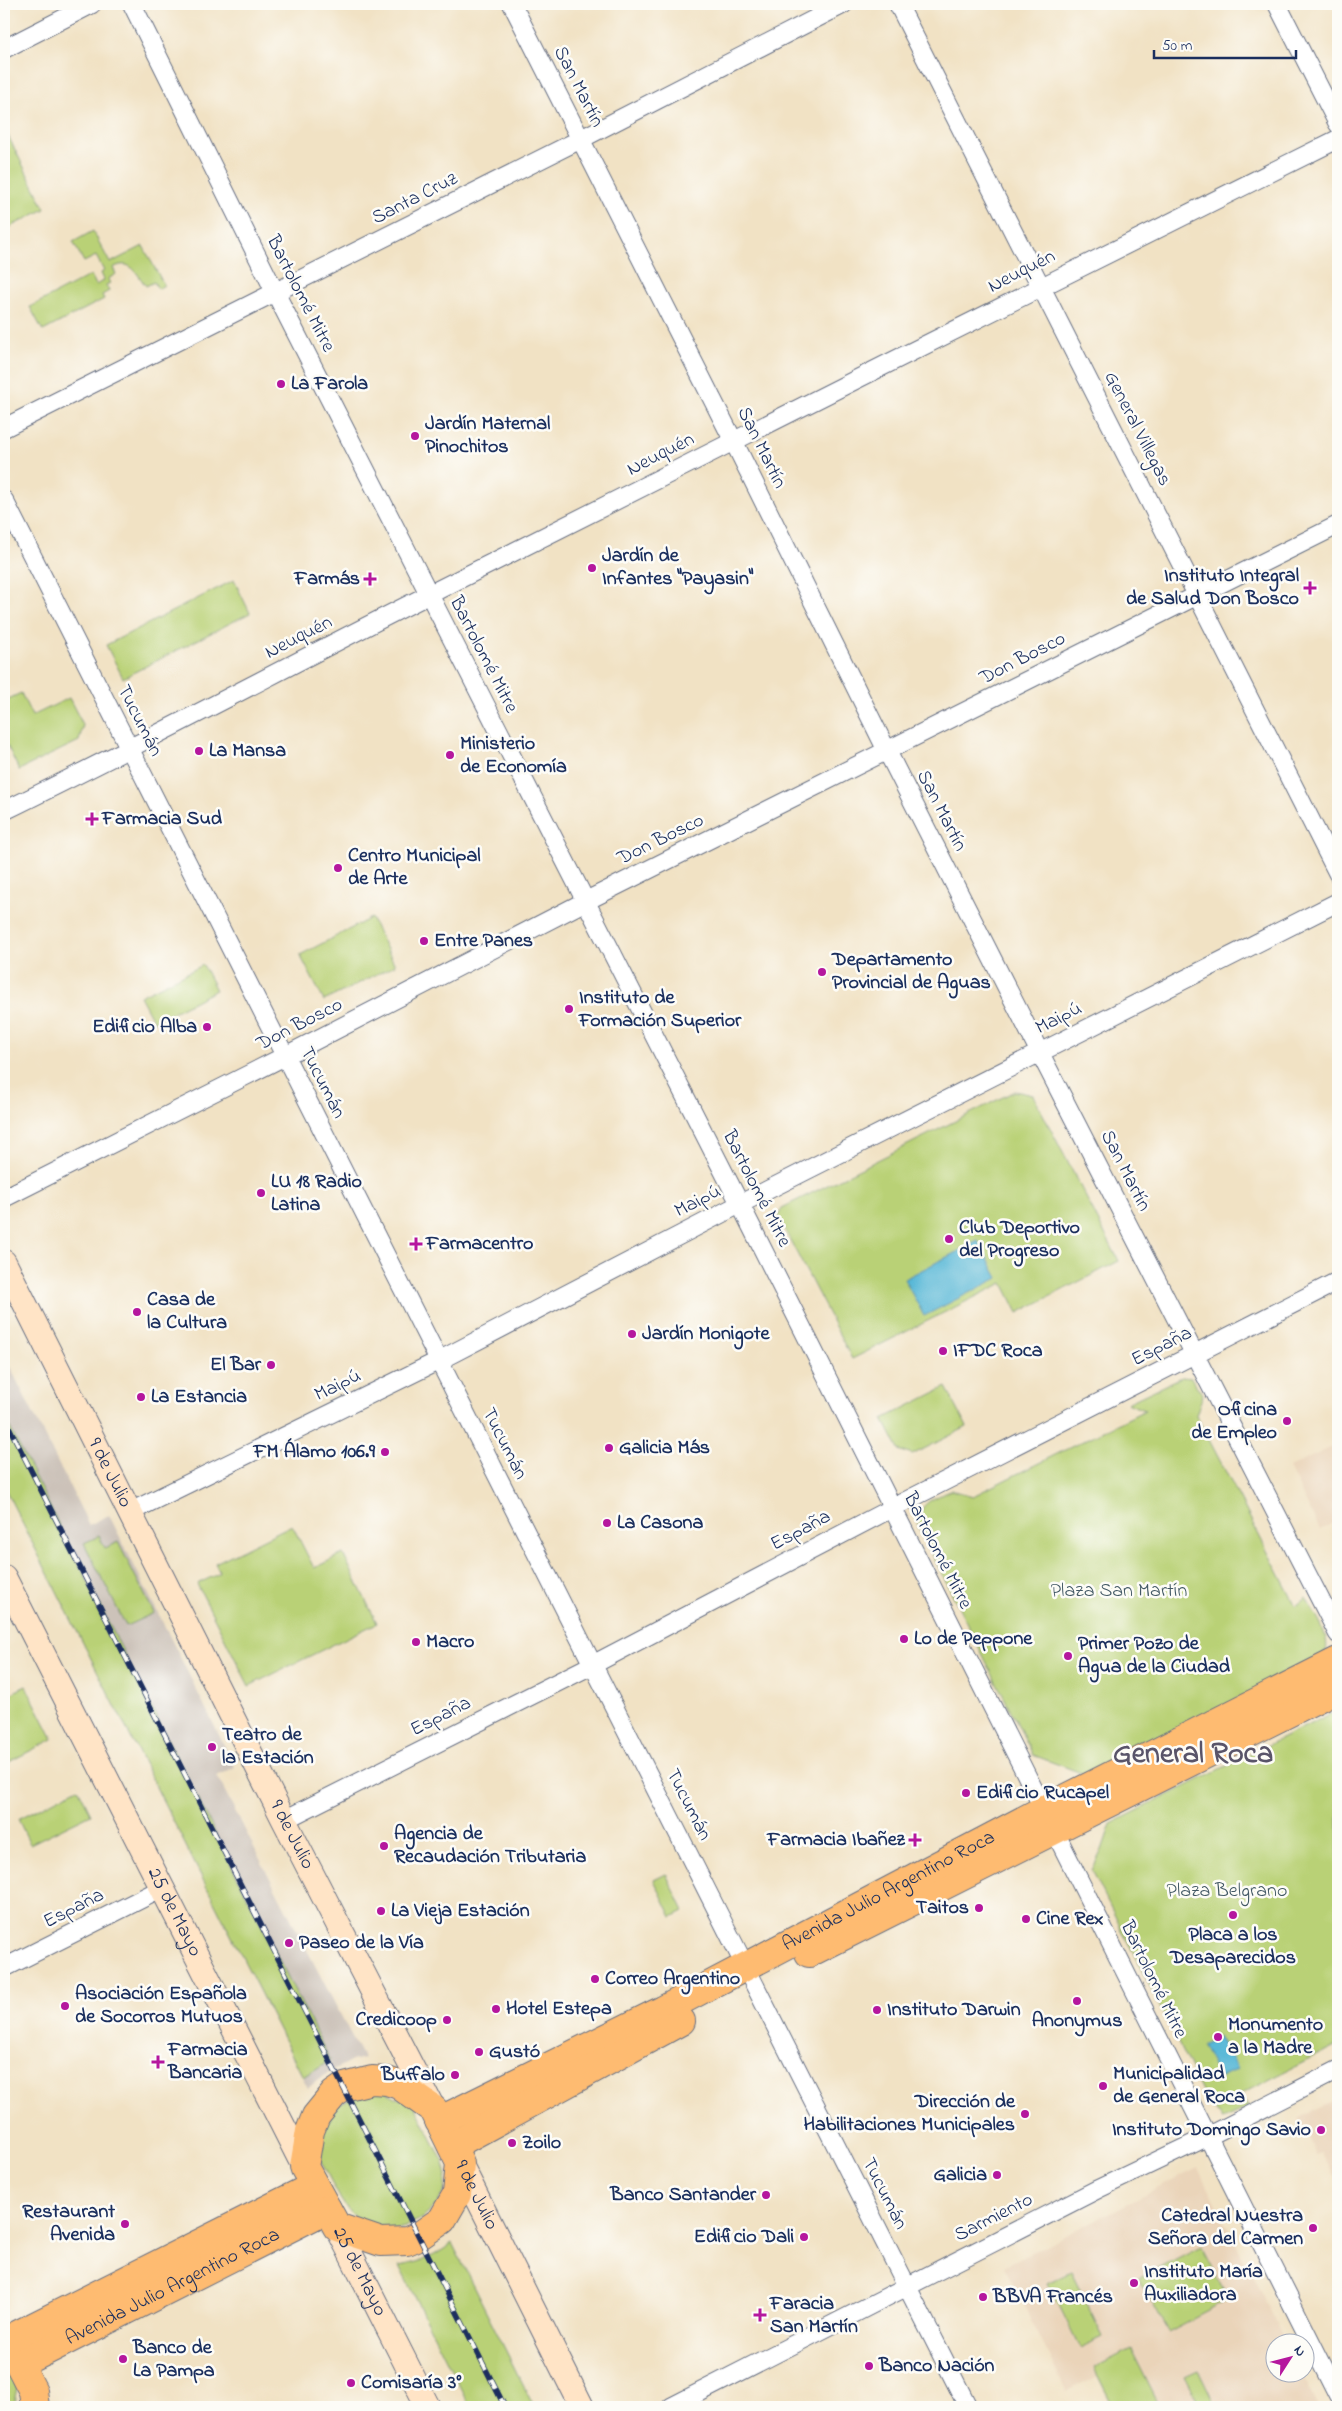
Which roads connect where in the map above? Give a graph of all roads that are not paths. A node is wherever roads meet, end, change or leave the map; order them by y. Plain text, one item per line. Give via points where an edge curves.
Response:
1 (92, 4) edge
2 (132, 4) edge
3 (512, 4) edge
4 (844, 4) edge
5 (898, 4) edge
6 (1277, 4) edge
7 (4, 49) edge
8 (1338, 124) edge
9 (581, 139) junction
10 (1338, 139) edge
11 (1041, 286) junction
12 (275, 292) junction
13 (4, 428) edge
14 (734, 442) junction
15 (4, 500) edge
16 (1338, 524) edge
17 (429, 595) junction
18 (1198, 595) junction
19 (130, 750) junction
20 (887, 751) junction
21 (4, 811) edge
22 (1338, 874) edge
23 (586, 901) junction
24 (1338, 902) edge
25 (1040, 1053) junction
26 (285, 1056) junction
27 (4, 1198) edge
28 (740, 1204) junction
29 (4, 1262) edge
30 (1338, 1282) edge
31 (1196, 1354) junction
32 (438, 1361) junction
33 (892, 1508) junction
34 (130, 1512) junction
35 (4, 1577) edge
36 (1338, 1634) edge
37 (1338, 1661) edge
38 (592, 1664) junction
39 (1338, 1688) edge
40 (1050, 1819) junction
41 (284, 1820) junction
42 (163, 1888) junction
43 (4, 1968) edge
44 (749, 1974) junction
45 (1338, 2070) edge
46 (436, 2116) junction
47 (1207, 2137) junction
48 (456, 2155) junction
49 (320, 2197) junction
50 (907, 2286) junction
51 (5, 2336) edge
52 (20, 2364) junction
53 (1338, 2396) edge
54 (34, 2399) edge
55 (428, 2407) edge
56 (582, 2407) edge
57 (671, 2407) edge
58 (968, 2407) edge

1 - 7 street
2 - 12 street, Bartolomé Mitre
3 - 9 street, San Martín
4 - 9 street, Santa Cruz
5 - 11 street, General Villegas
6 - 8 street
9 - 12 street, Santa Cruz
9 - 14 street, San Martín
10 - 11 street, Neuquén
11 - 14 street, Neuquén
11 - 18 street, General Villegas
12 - 13 street, Santa Cruz
12 - 17 street, Bartolomé Mitre
14 - 17 street, Neuquén
14 - 20 street, San Martín
15 - 19 street, Tucumán
16 - 18 street, Don Bosco
17 - 19 street, Neuquén
17 - 23 street, Bartolomé Mitre
18 - 20 street, Don Bosco
18 - 22 street, General Villegas
19 - 21 street, Neuquén
19 - 26 street, Tucumán
20 - 23 street, Don Bosco
20 - 25 street, San Martín
23 - 26 street, Don Bosco
23 - 28 street, Bartolomé Mitre
24 - 25 street, Maipú
25 - 28 street, Maipú
25 - 31 street, San Martín
26 - 27 street, Don Bosco
26 - 32 street, Tucumán
28 - 32 street, Maipú
28 - 33 street, Bartolomé Mitre
29 - 34 main road, 9 de Julio
30 - 31 street, España
31 - 33 street, España
31 - 36 street, San Martín
32 - 34 street, Maipú
32 - 38 street, Tucumán
33 - 38 street, España
33 - 40 street, Bartolomé Mitre
34 - 41 main road, 9 de Julio
35 - 42 main road, 25 de Mayo
37 - 40 main road, Avenida Julio Argentino Roca
38 - 41 street, España
38 - 44 street, Tucumán
39 - 40 main road, Avenida Julio Argentino Roca
40 - 44 main road, Avenida Julio Argentino Roca
40 - 47 street, Bartolomé Mitre
41 - 46 main road, 9 de Julio
42 - 43 street, España
42 - 49 main road, 25 de Mayo
44 - 46 main road, Avenida Julio Argentino Roca via 663,2010
44 - 48 main road, Avenida Julio Argentino Roca
44 - 50 street, Tucumán
45 - 47 street, Sarmiento
46 - 48 main road, 9 de Julio
46 - 49 main road via 410,2092 387,2081 372,2080 344,2087 316,2116 310,2131
47 - 50 street, Sarmiento
47 - 53 street, Bartolomé Mitre
48 - 49 main road via 458,2194 442,2220 407,2241 381,2242
48 - 56 main road, 9 de Julio
49 - 51 main road, Avenida Julio Argentino Roca
49 - 52 main road, Avenida Julio Argentino Roca
49 - 55 main road, 25 de Mayo
50 - 57 street, Sarmiento
50 - 58 street, Tucumán
51 - 52 main road
52 - 54 main road

